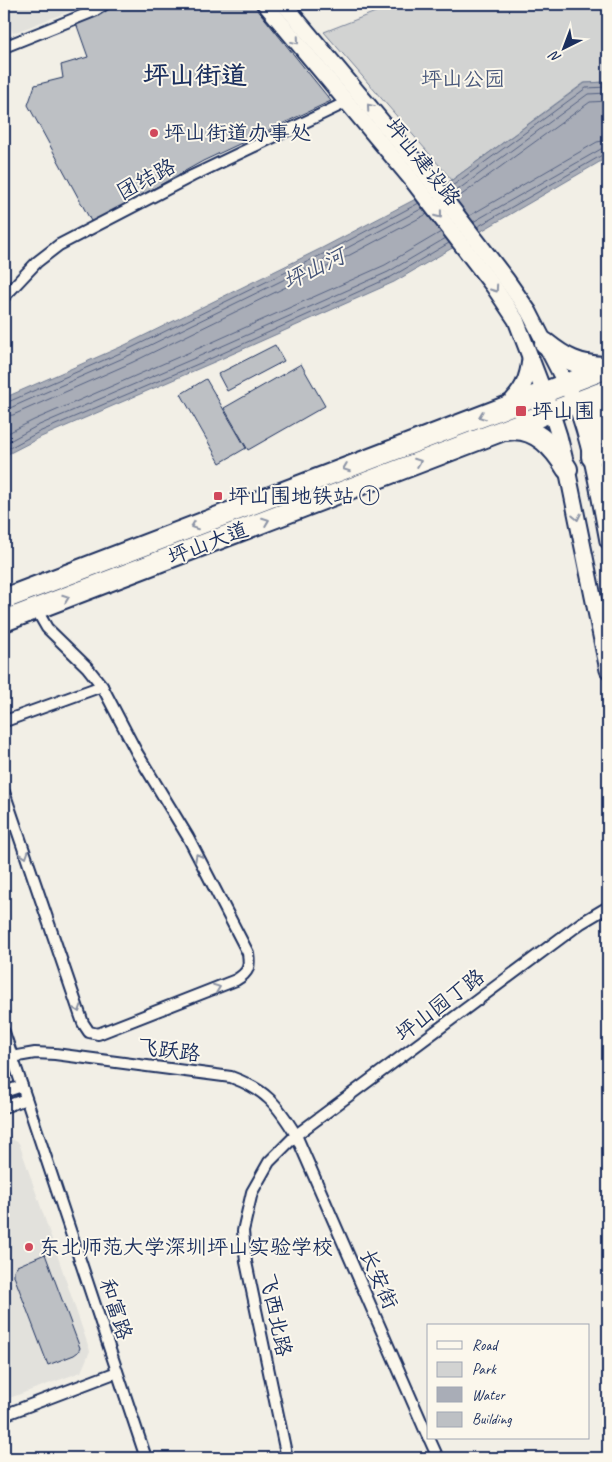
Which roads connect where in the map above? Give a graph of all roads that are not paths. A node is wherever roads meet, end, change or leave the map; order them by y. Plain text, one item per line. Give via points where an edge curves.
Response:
1 (105, 4) edge
2 (265, 4) edge
3 (284, 4) edge
4 (4, 46) edge
5 (346, 102) junction
6 (418, 176) junction
7 (472, 246) junction
8 (4, 297) edge
9 (545, 344) junction
10 (530, 357) junction
11 (608, 368) edge
12 (566, 384) junction
13 (608, 390) edge
14 (544, 392) junction
15 (576, 402) junction
16 (608, 403) edge
17 (507, 406) junction
18 (551, 412) junction
19 (498, 432) junction
20 (592, 457) junction
21 (567, 469) junction
22 (608, 541) edge
23 (4, 599) edge
24 (36, 609) junction
25 (4, 621) edge
26 (608, 670) edge
27 (102, 686) junction
28 (4, 720) edge
29 (4, 792) edge
30 (608, 908) edge
31 (4, 1032) edge
32 (12, 1057) junction
33 (22, 1086) junction
34 (4, 1092) edge
35 (26, 1099) junction
36 (4, 1107) edge
37 (296, 1135) junction
38 (117, 1372) junction
39 (4, 1415) edge
40 (427, 1433) edge
41 (430, 1440) edge
42 (146, 1458) edge
43 (288, 1458) edge
44 (438, 1458) edge

1 - 4 street
2 -> 5 street, 坪山建设路
6 -> 3 street, 坪山建设路
5 - 6 street, 坪山建设路
5 - 8 street, 团结路 via 59,245 37,262
6 - 7 street, 坪山建设路
7 - 9 street, 坪山建设路 via 506,279
7 -> 10 street, 坪山建设路 via 516,320
9 - 11 highway via 574,362
9 - 12 street, 坪山建设路
10 - 14 street, 坪山建设路
10 - 17 street via 525,382
11 - 12 highway, 坪山大道
12 - 14 highway, 坪山大道
12 - 15 street, 坪山建设路
13 - 15 highway, 坪山大道
14 - 17 highway, 坪山大道
14 - 18 street, 坪山建设路
15 - 18 highway, 坪山大道
15 - 20 street, 坪山建设路
16 - 20 highway via 596,422
17 -> 23 highway, 坪山大道
18 - 19 highway, 坪山大道
18 - 21 street, 坪山建设路
19 - 21 highway via 523,430 535,434 548,442
24 -> 19 highway, 坪山大道
20 - 22 street, 坪山建设路
21 -> 26 street, 坪山建设路
24 - 25 highway, 坪山大道
24 - 27 street via 47,628 88,667
27 - 28 street
29 -> 27 street via 83,1023 89,1032 98,1034 245,975 250,964 248,953 188,837 137,753
30 - 37 street, 坪山园丁路 via 581,922
31 - 32 street, 和富路
32 - 33 street, 和富路
32 - 37 street, 飞跃路 via 55,1054 231,1077 266,1095 282,1112
33 - 34 street
33 - 35 street, 和富路
35 - 36 street
35 - 38 street, 和富路
37 - 40 street, 长安街
37 - 43 street, 飞西北路 via 270,1162 252,1192 243,1231 246,1262
38 - 39 street
38 - 42 street, 和富路
41 - 44 street, 长安街

